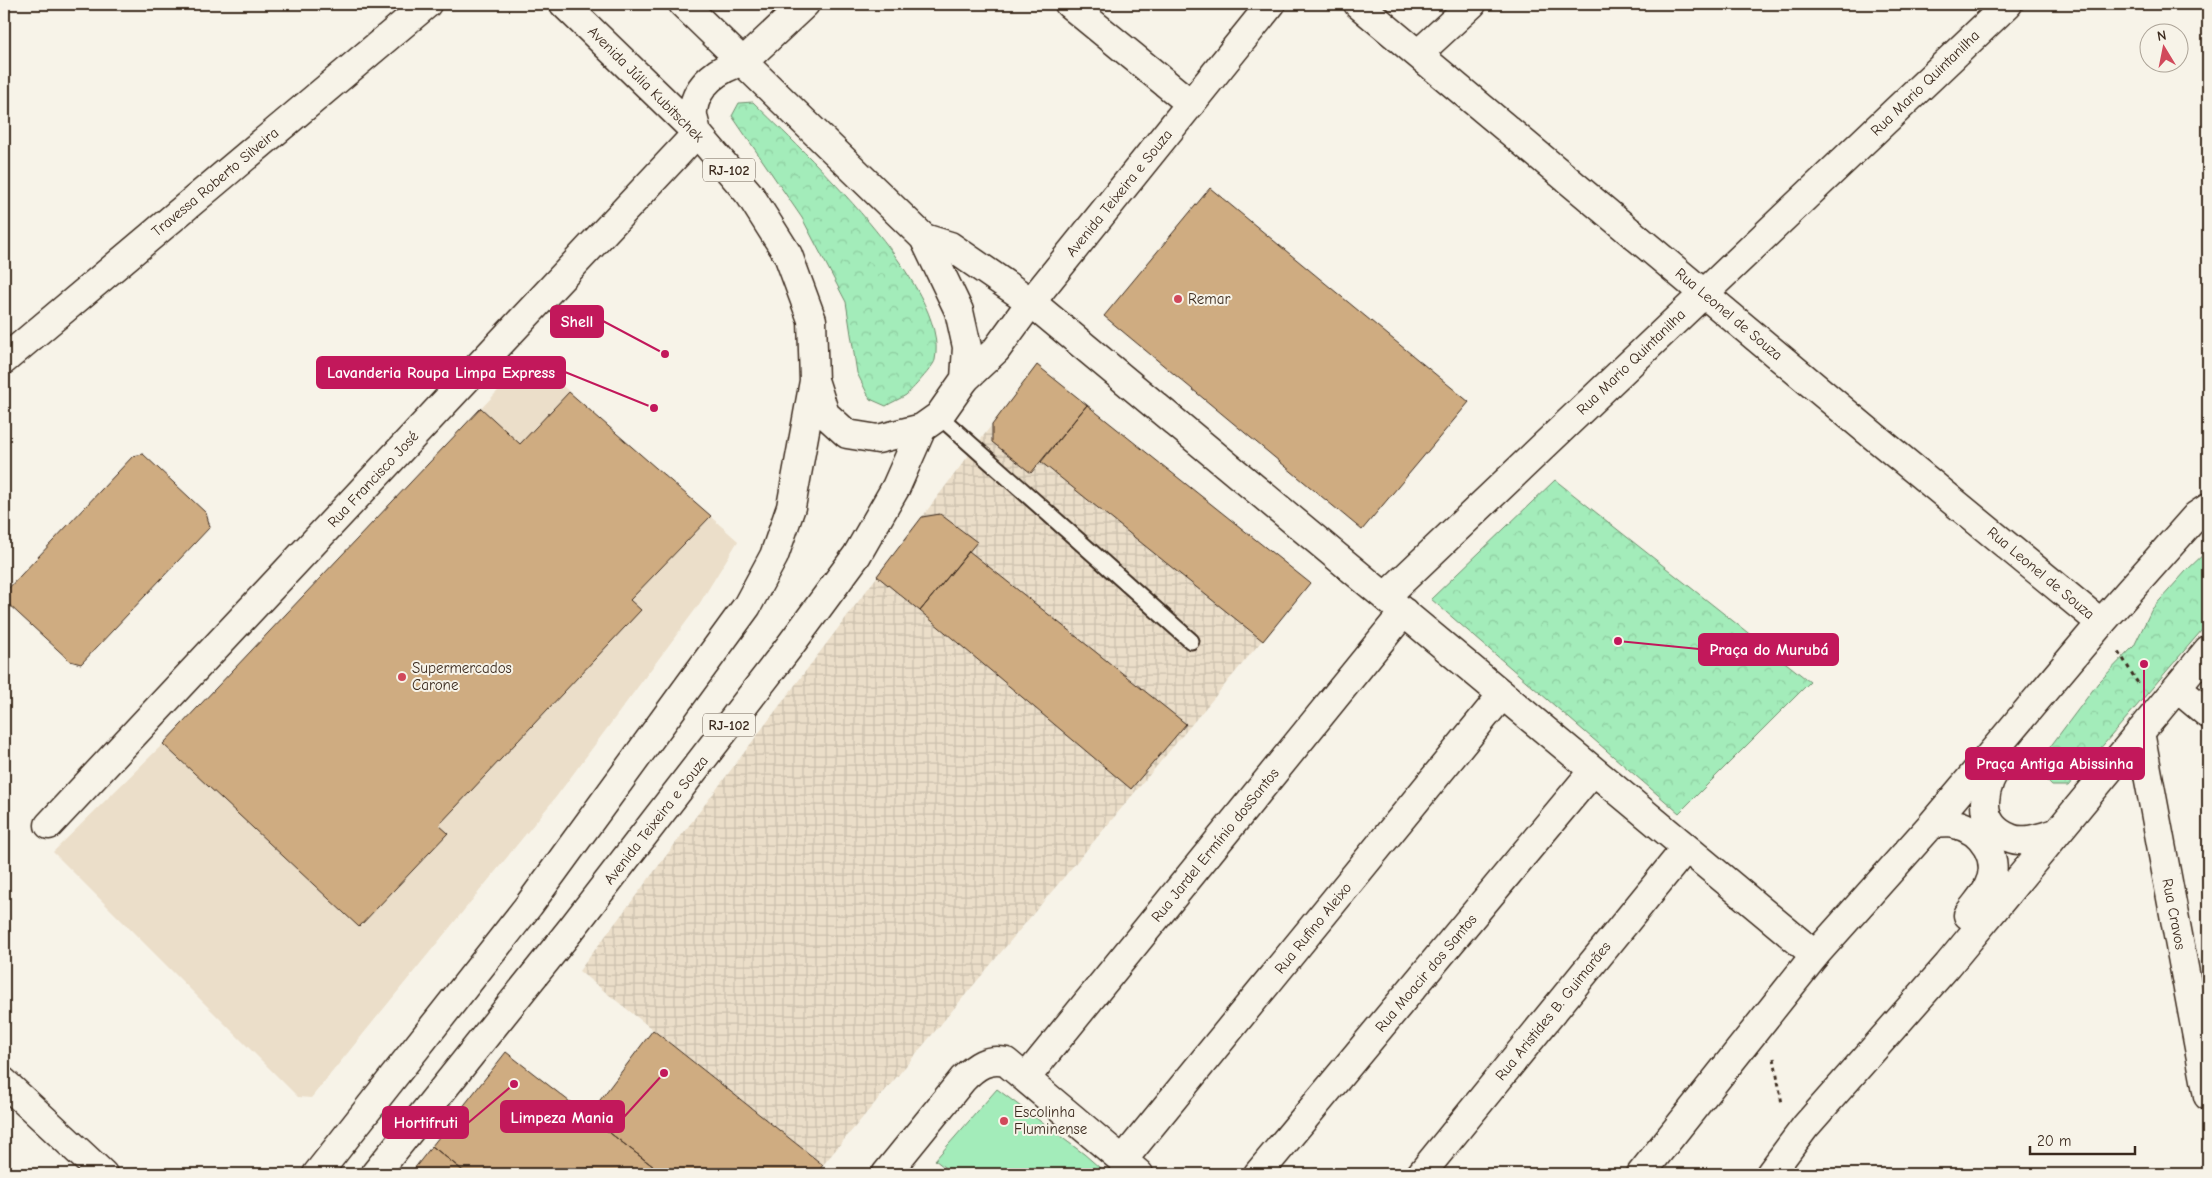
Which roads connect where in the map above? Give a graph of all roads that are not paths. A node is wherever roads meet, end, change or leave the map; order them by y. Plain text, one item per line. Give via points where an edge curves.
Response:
1 (427, 4) edge
2 (564, 4) edge
3 (684, 4) edge
4 (805, 4) edge
5 (1069, 4) edge
6 (1271, 4) edge
7 (1358, 4) edge
8 (1472, 4) edge
9 (2008, 4) edge
10 (1418, 54) junction
11 (744, 61) junction
12 (1191, 104) junction
13 (697, 133) junction
14 (924, 238) junction
15 (1705, 293) junction
16 (1031, 302) junction
17 (4, 360) edge
18 (965, 379) junction
19 (814, 381) junction
20 (931, 422) junction
21 (2204, 507) edge
22 (1394, 605) junction
23 (2102, 623) junction
24 (1191, 641) dead end
25 (2208, 650) edge
26 (2177, 688) junction
27 (1502, 696) junction
28 (2032, 708) junction
29 (2208, 714) edge
30 (2148, 723) junction
31 (1593, 771) junction
32 (1932, 824) junction
33 (49, 825) dead end
34 (2056, 833) junction
35 (1686, 848) junction
36 (1815, 955) junction
37 (1948, 964) junction
38 (1026, 1078) junction
39 (4, 1082) edge
40 (2208, 1096) edge
41 (1131, 1167) edge
42 (103, 1174) edge
43 (317, 1174) edge
44 (375, 1174) edge
45 (886, 1174) edge
46 (1258, 1174) edge
47 (1421, 1174) edge
48 (1641, 1174) edge
49 (1770, 1174) edge

1 - 17 street, Travessa Roberto Silveira
2 - 13 street, Avenida Júlia Kubitschek / RJ-102
3 - 11 street
4 - 11 street
5 - 12 street
6 - 12 street, Avenida Teixeira e Souza
7 - 10 street, Rua Leonel de Souza
8 - 10 street
9 - 15 street, Rua Mario Quintanilha
10 - 15 street, Rua Leonel de Souza
11 - 13 street via 707,80 697,96 693,111
11 - 14 street
12 - 16 street, Avenida Teixeira e Souza
13 - 19 street, Avenida Júlia Kubitschek / RJ-102 via 750,195 788,255 812,320
13 - 33 street, Rua Francisco José
14 - 16 street via 950,246
14 - 18 street via 959,311 967,347
15 - 22 street, Rua Mario Quintanilha
15 - 23 street, Rua Leonel de Souza
16 - 18 street, Avenida Teixeira e Souza via 996,350
16 - 22 street
18 - 20 street, Avenida Teixeira e Souza / RJ-102
19 - 20 street via 825,414 847,434 878,439
19 - 43 street, RJ-102 via 791,506 774,556 747,606 530,905
20 - 24 lane
20 - 44 street, Avenida Teixeira e Souza / RJ-102 via 857,555 789,648 572,928
21 - 23 street
22 - 27 street
22 - 38 street, Rua Jardel Ermínio dosSantos
23 - 28 street
25 - 26 street
26 - 29 street
26 - 30 street
27 - 31 street
27 - 41 street, Rua Rufino Aleixo
28 - 32 street
28 - 34 street via 2017,739 1992,774 1985,792 1985,811 1994,828 2011,839 2030,840
30 - 34 street
30 - 40 street, Rua Cravos
31 - 35 street
31 - 46 street, Rua Moacir dos Santos
32 - 36 street
32 - 37 street via 1955,824 1974,833 1988,848 1994,864 1989,886 1956,932
34 - 37 street
35 - 36 street
35 - 47 street, Rua Aristides B. Guimarães
36 - 48 street
37 - 49 street via 1805,1127
38 - 41 street
38 - 45 street via 1006,1062 992,1059 975,1067
39 - 42 street

